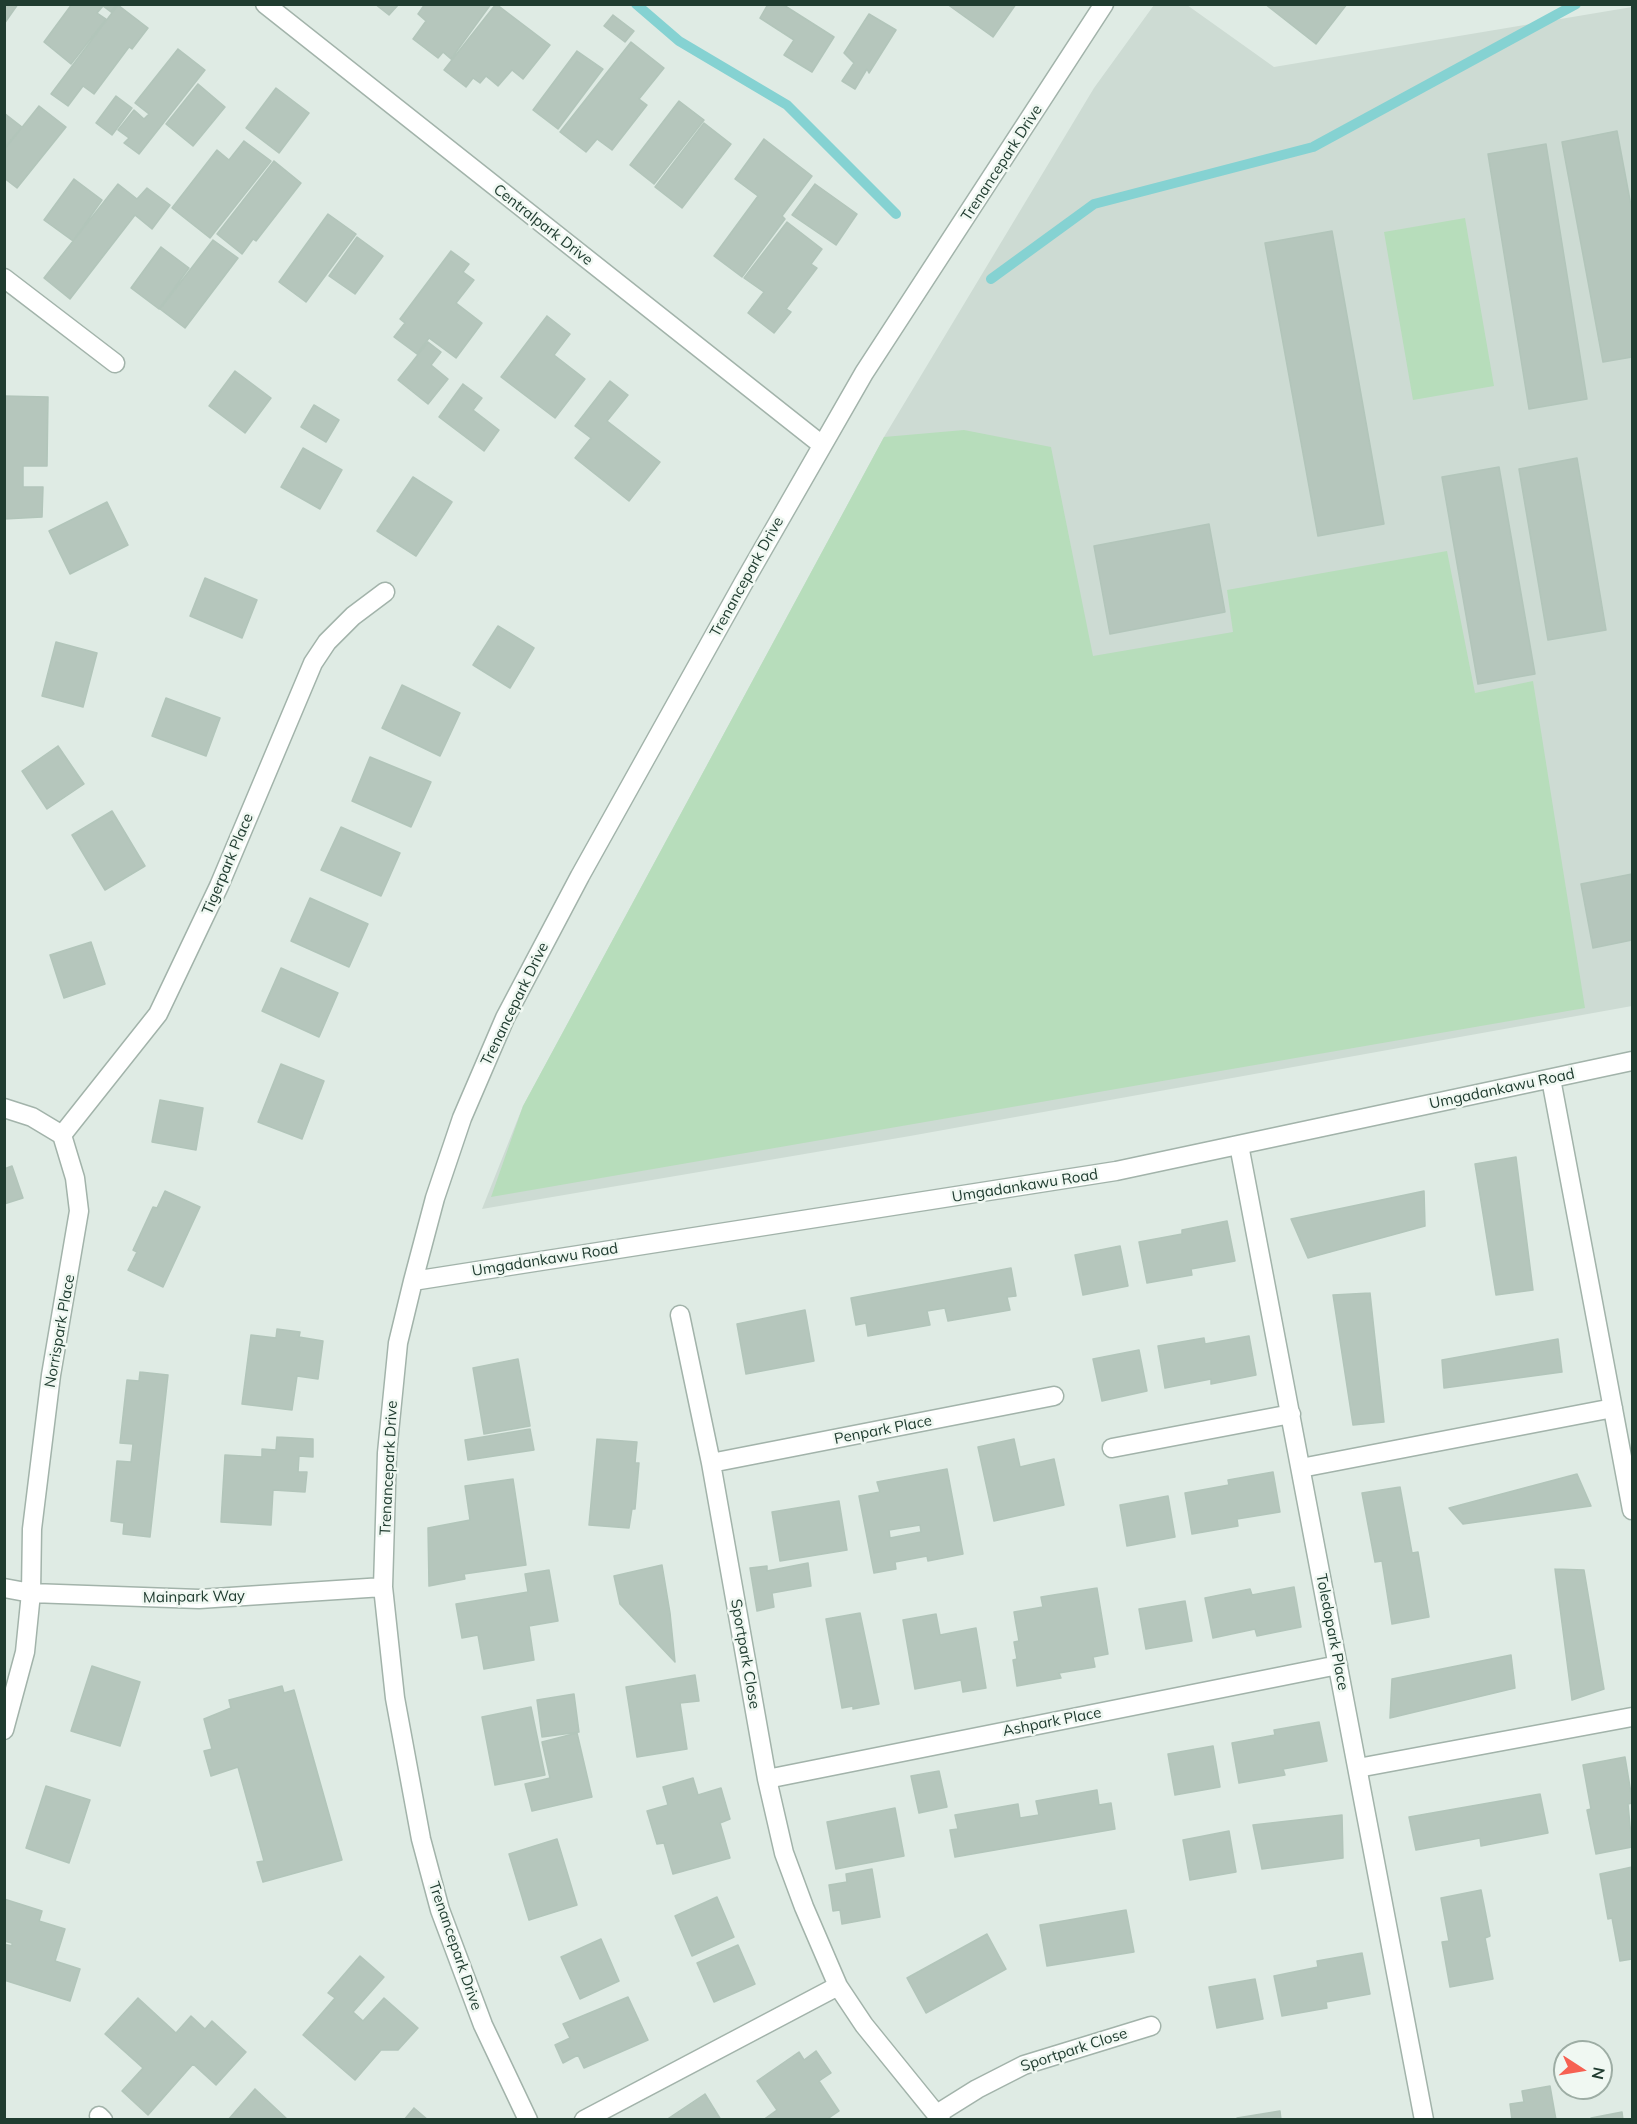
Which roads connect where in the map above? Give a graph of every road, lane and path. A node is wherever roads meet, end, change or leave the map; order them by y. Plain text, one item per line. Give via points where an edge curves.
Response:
1 (264, 4) edge
2 (1104, 4) edge
3 (4, 278) edge
4 (115, 363) dead end
5 (822, 445) junction
6 (386, 592) dead end
7 (1632, 1061) edge
8 (1551, 1078) junction
9 (4, 1108) edge
10 (62, 1135) junction
11 (1239, 1145) junction
12 (413, 1281) junction
13 (680, 1315) dead end
14 (1054, 1396) dead end
15 (1613, 1408) junction
16 (1291, 1414) junction
17 (1112, 1448) dead end
18 (711, 1463) junction
19 (1301, 1468) junction
20 (1632, 1510) edge
21 (383, 1587) junction
22 (4, 1588) edge
23 (31, 1593) junction
24 (1338, 1665) junction
25 (1632, 1717) edge
26 (4, 1730) edge
27 (1358, 1768) junction
28 (766, 1779) junction
29 (838, 1986) junction
30 (1151, 2026) dead end
31 (939, 2117) edge
32 (528, 2120) edge
33 (584, 2120) edge
34 (1425, 2120) edge

1 - 5 street, Centralpark Drive
2 - 5 street, Trenancepark Drive via 864,373
3 - 4 street
5 - 12 street, Trenancepark Drive via 505,1018 462,1118
6 - 10 street, Tigerpark Place via 353,616 313,663 219,886 158,1014
7 - 8 street, Umgadankawu Road
8 - 11 street, Umgadankawu Road
8 - 15 street
9 - 10 street via 32,1117
10 - 23 street, Norrispark Place via 75,1178 79,1211 32,1528
11 - 12 street, Umgadankawu Road via 1116,1171
11 - 16 street, Toledopark Place
12 - 21 street, Trenancepark Drive via 398,1343 387,1453
13 - 18 street, Sportpark Close
14 - 18 street, Penpark Place
15 - 19 street
15 - 20 street
16 - 17 street
16 - 19 street, Toledopark Place
18 - 28 street, Sportpark Close
19 - 24 street, Toledopark Place
21 - 23 street, Mainpark Way via 199,1599
21 - 32 street, Trenancepark Drive via 395,1698 421,1839 440,1910 464,1976
22 - 23 street, Mainpark Way
23 - 26 street, Norrispark Place via 25,1652
24 - 27 street, Toledopark Place
24 - 28 street, Ashpark Place
25 - 27 street
27 - 34 street, Toledopark Place
28 - 29 street, Sportpark Close via 784,1853
29 - 31 street, Sportpark Close via 864,2025
29 - 33 street
30 - 31 street, Sportpark Close via 1024,2065 977,2089

